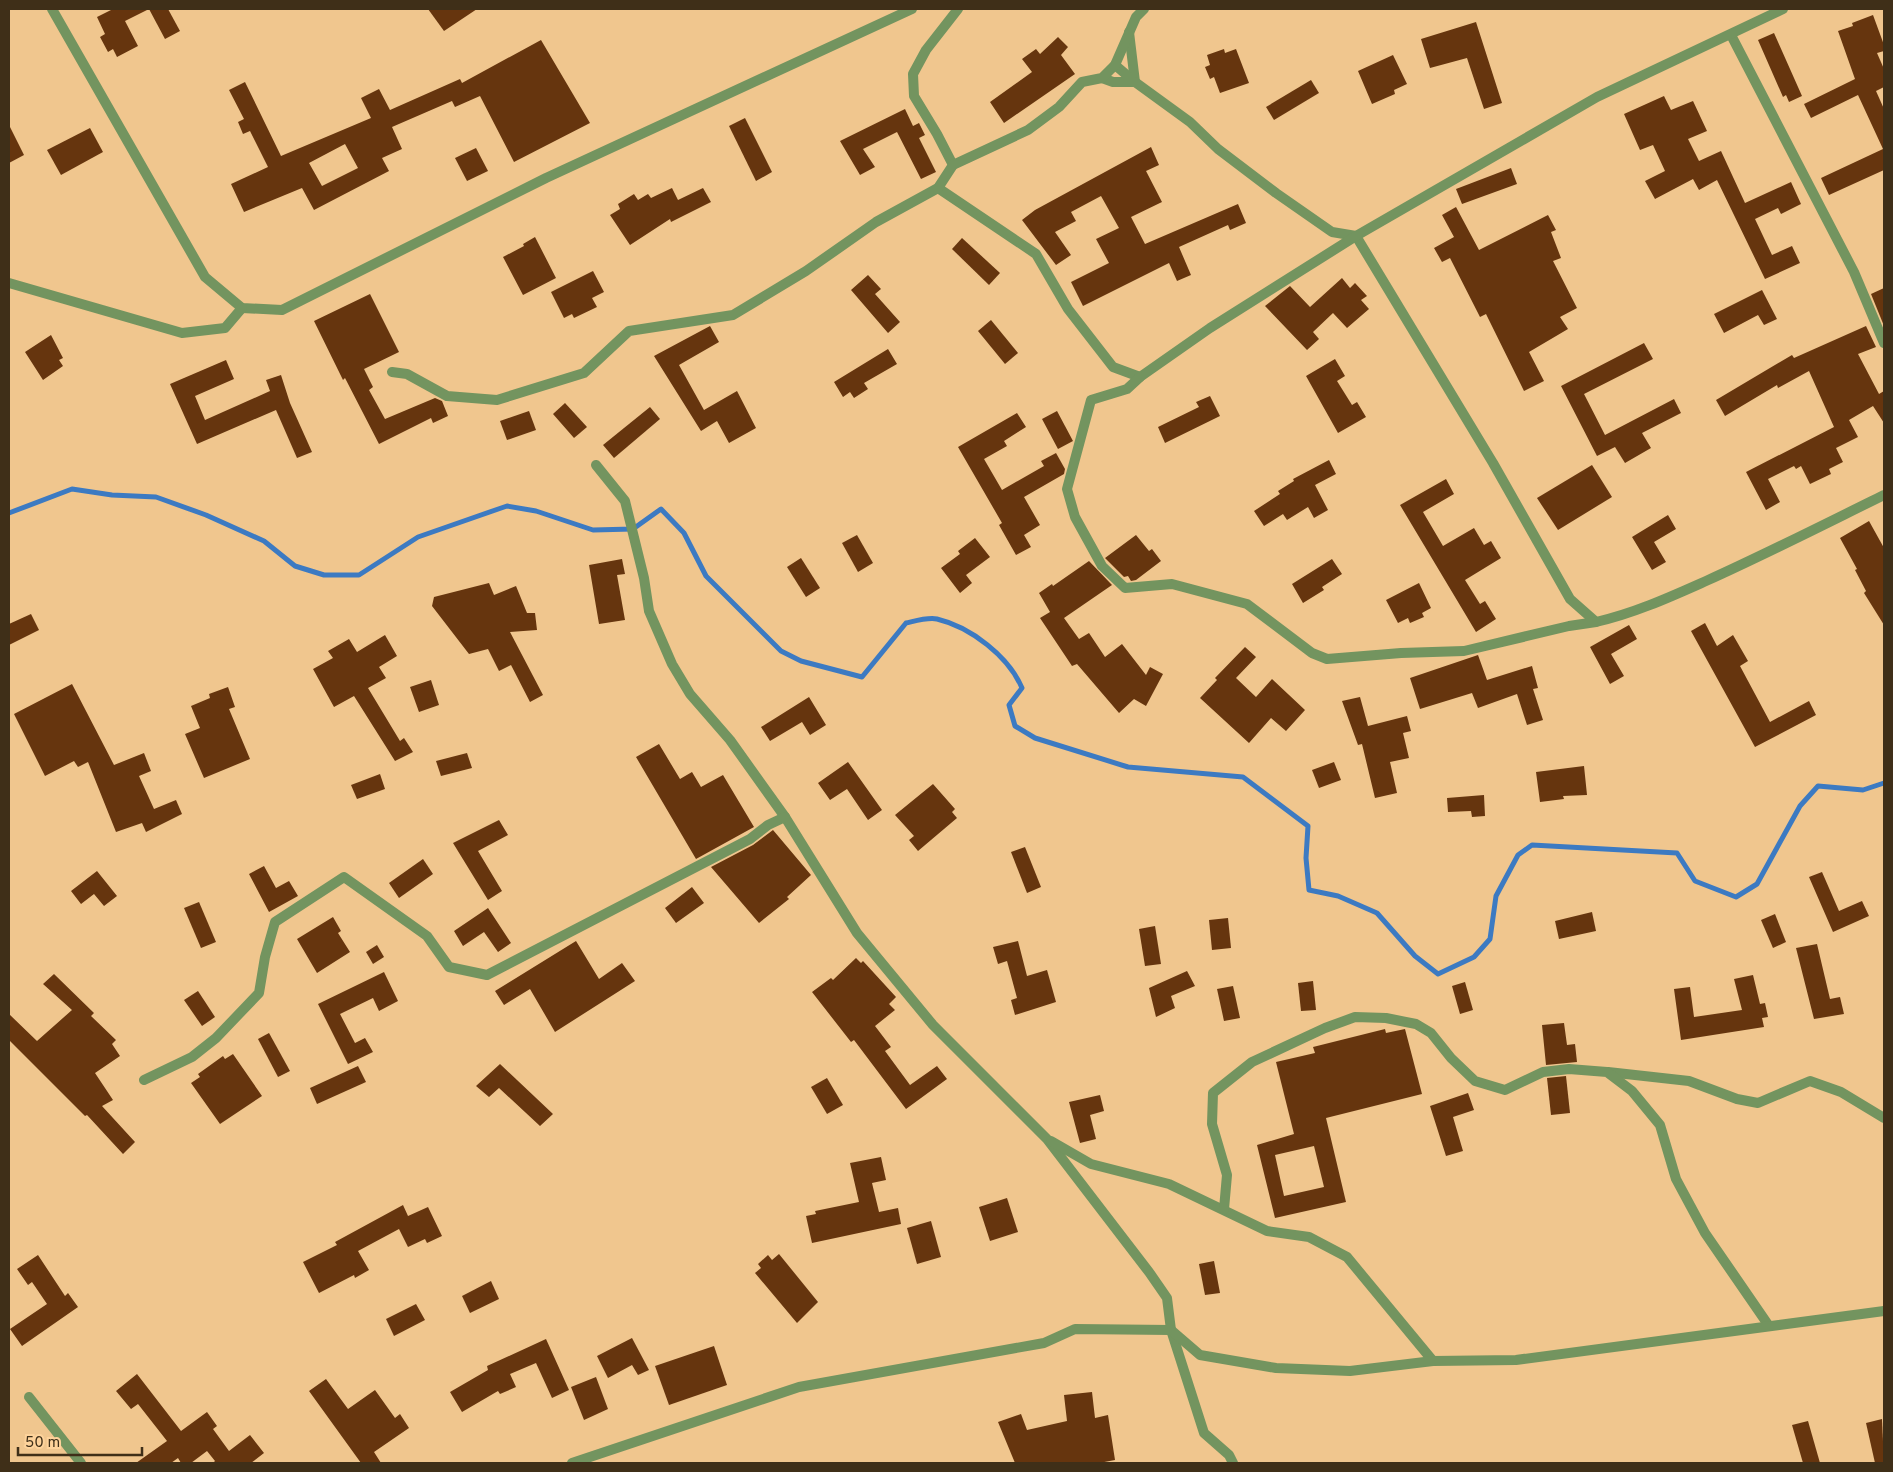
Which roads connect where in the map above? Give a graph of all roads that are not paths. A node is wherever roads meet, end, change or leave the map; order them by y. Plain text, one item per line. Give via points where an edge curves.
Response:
1 (52, 9) edge
2 (912, 9) edge
3 (958, 9) edge
4 (1144, 9) edge
5 (1783, 9) edge
6 (1129, 31) junction
7 (1731, 35) junction
8 (1115, 65) junction
9 (1102, 78) junction
10 (1135, 82) junction
11 (953, 165) junction
12 (938, 188) junction
13 (1356, 236) junction
14 (9, 283) edge
15 (242, 308) junction
16 (1884, 343) edge
17 (392, 372) dead end
18 (1140, 377) junction
19 (596, 465) dead end
20 (1884, 496) edge
21 (1596, 622) junction
22 (785, 817) junction
23 (1607, 1072) junction
24 (144, 1080) dead end
25 (1884, 1118) edge
26 (1047, 1139) junction
27 (1224, 1209) junction
28 (1884, 1311) edge
29 (1769, 1326) junction
30 (1171, 1330) junction
31 (1433, 1361) junction
32 (30, 1397) dead end
33 (81, 1463) edge
34 (572, 1463) edge
35 (1233, 1463) edge

1 - 15 street via 205,277
2 - 15 street via 546,178 282,310
3 - 11 street via 926,50 913,74 914,96
4 - 6 street
5 - 7 street
6 - 8 street
6 - 10 street
7 - 13 street via 1597,97
7 - 16 street via 1854,272
8 - 9 street
8 - 10 street
9 - 10 street via 1113,82
9 - 11 street via 1082,82 1059,107 1028,130
10 - 13 street via 1190,122 1218,149 1276,193 1332,232
11 - 12 street
12 - 17 street via 876,222 806,271 732,315 629,331 584,373 497,400 446,396 406,374
12 - 18 street via 1036,254 1068,309 1113,367
13 - 18 street via 1210,328
13 - 21 street via 1493,462 1570,600
14 - 15 street via 182,333 225,328
18 - 21 street via 1127,389 1091,400 1067,489 1074,517 1102,566 1125,588 1172,584 1247,604 1312,653 1327,659 1464,651
19 - 22 street via 625,502 649,611 672,664 690,694 730,740
20 - 21 street via 1691,587 1629,614
22 - 24 street via 750,839 487,975 449,967 427,936 344,877 275,922 259,993 236,1018 192,1057
22 - 26 street via 863,941 933,1026
23 - 25 street via 1689,1081 1738,1099 1758,1102 1810,1081 1841,1092
23 - 27 street via 1543,1072 1505,1090 1475,1082 1450,1058 1431,1033 1416,1024 1355,1016 1252,1062 1213,1093 1212,1124 1227,1175
23 - 29 street via 1632,1091 1660,1125 1676,1179 1705,1233
26 - 27 street via 1091,1164 1169,1184
26 - 30 street via 1167,1298
27 - 31 street via 1267,1231 1309,1237 1347,1257
28 - 29 street
29 - 31 street via 1516,1360
30 - 31 street via 1200,1355 1276,1368 1350,1371
30 - 34 street via 1076,1328 1044,1343 799,1387
30 - 35 street via 1204,1433 1229,1455
32 - 33 street

